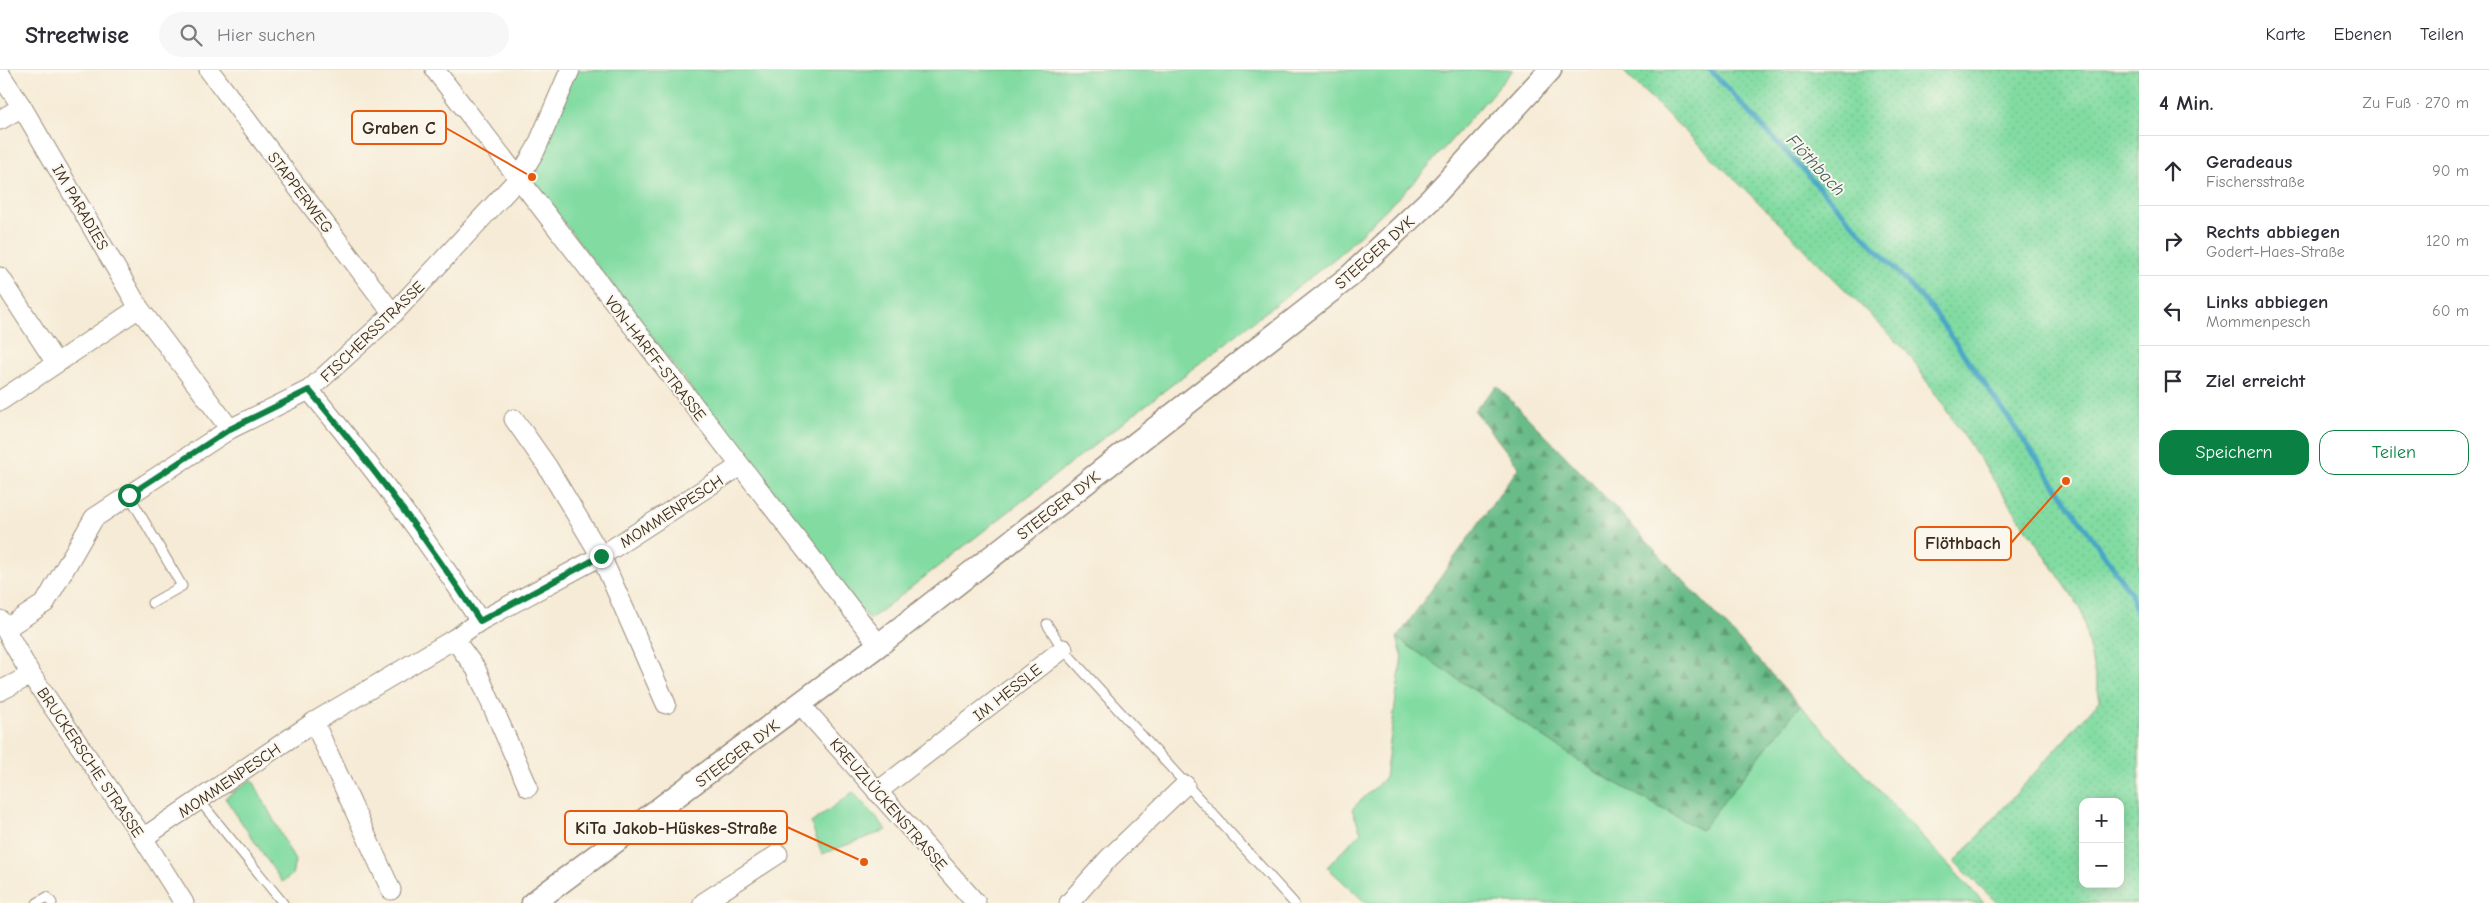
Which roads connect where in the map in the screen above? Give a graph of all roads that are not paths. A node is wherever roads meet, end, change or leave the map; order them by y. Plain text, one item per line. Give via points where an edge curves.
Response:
1 (209, 70) edge
2 (435, 70) edge
3 (570, 70) edge
4 (1550, 70) edge
5 (0, 74) edge
6 (22, 107) junction
7 (0, 120) edge
8 (518, 179) junction
9 (0, 277) edge
10 (139, 308) junction
11 (393, 314) junction
12 (56, 363) junction
13 (309, 390) junction
14 (0, 401) edge
15 (514, 420) dead end
16 (230, 429) junction
17 (740, 466) junction
18 (129, 495) junction
19 (601, 556) junction
20 (152, 603) dead end
21 (480, 621) junction
22 (2, 624) edge
23 (1047, 624) dead end
24 (454, 639) junction
25 (879, 645) junction
26 (1063, 649) junction
27 (31, 675) junction
28 (0, 691) edge
29 (666, 704) dead end
30 (801, 705) junction
31 (314, 722) junction
32 (1185, 785) junction
33 (528, 787) dead end
34 (877, 792) junction
35 (199, 800) junction
36 (143, 838) junction
37 (778, 854) dead end
38 (391, 890) dead end
39 (37, 903) edge
40 (52, 903) edge
41 (184, 903) edge
42 (283, 903) edge
43 (533, 903) edge
44 (703, 903) edge
45 (976, 903) edge
46 (1069, 903) edge
47 (1294, 903) edge

1 - 11 street, STAPPERWEG
2 - 8 street, VON-HARFF-STRASSE
3 - 8 street, FISCHERSSTRASSE via 536,149
4 - 25 street, STEEGER DYK via 1431,199 1350,276
5 - 6 street, IM PARADIES
6 - 7 street
6 - 10 street, IM PARADIES
8 - 11 street, FISCHERSSTRASSE
8 - 17 street, VON-HARFF-STRASSE
9 - 12 street
10 - 12 street
10 - 16 street, IM PARADIES
11 - 13 street, FISCHERSSTRASSE
12 - 14 street
13 - 16 street, FISCHERSSTRASSE
13 - 21 street via 432,546
15 - 19 street, MOMMENPESCH via 547,466
16 - 18 street, FISCHERSSTRASSE
17 - 19 street, MOMMENPESCH
17 - 25 street, VON-HARFF-STRASSE
18 - 20 lane via 182,586
18 - 22 street, FISCHERSSTRASSE via 94,518 45,603
19 - 21 street, MOMMENPESCH
19 - 29 street, MOMMENPESCH
21 - 24 street, MOMMENPESCH
22 - 27 street, BRUCKERSCHE STRASSE
23 - 26 lane
24 - 31 street, MOMMENPESCH
24 - 33 street via 476,669
25 - 30 street, STEEGER DYK
26 - 32 lane
26 - 34 street, IM HESSLE
27 - 28 street
27 - 36 street, BRUCKERSCHE STRASSE
30 - 34 street, KREUZLÜCKENSTRASSE
30 - 43 street, STEEGER DYK
31 - 35 street, MOMMENPESCH
31 - 38 street
32 - 46 street via 1109,858
32 - 47 lane
34 - 45 street, KREUZLÜCKENSTRASSE
35 - 36 street, MOMMENPESCH
35 - 42 lane
36 - 41 street, BRUCKERSCHE STRASSE
37 - 44 street
39 - 40 lane via 47,897

